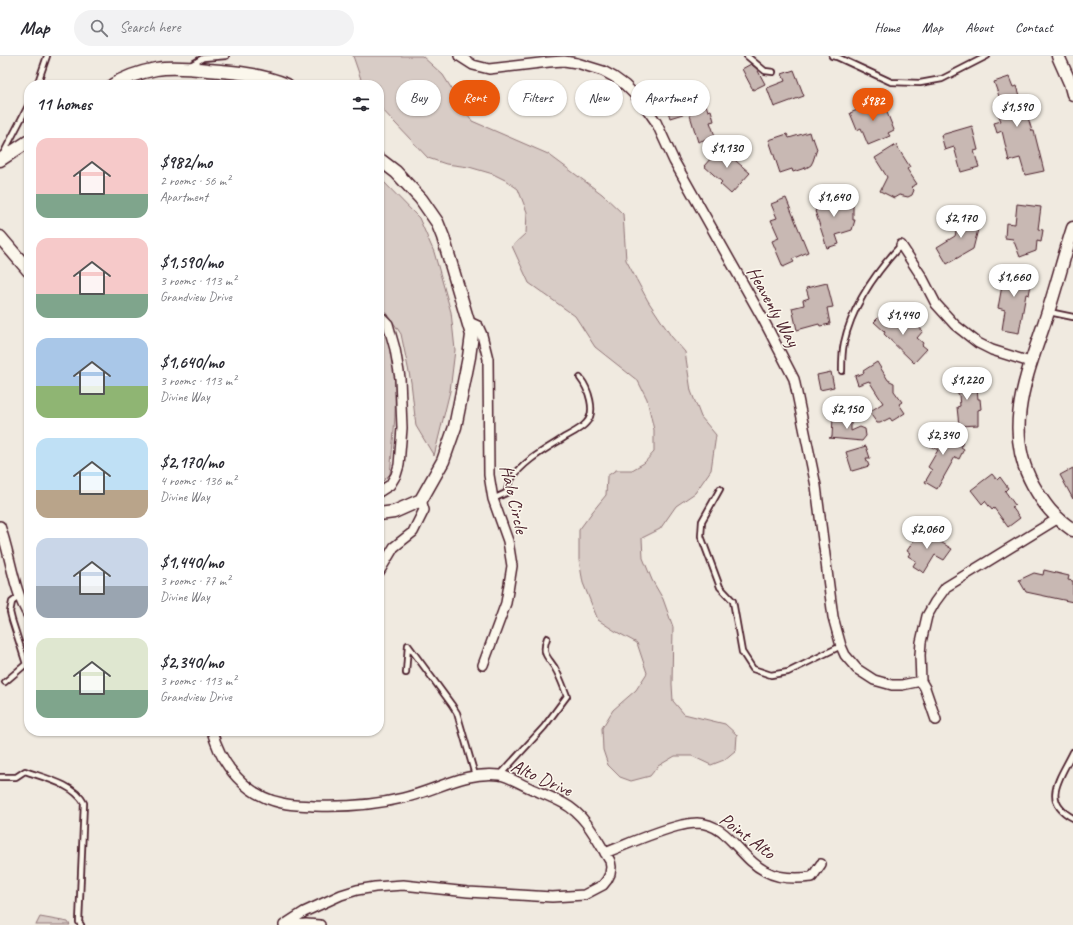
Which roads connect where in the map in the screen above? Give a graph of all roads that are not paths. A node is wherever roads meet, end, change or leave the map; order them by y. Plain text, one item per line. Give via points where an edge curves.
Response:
1 (47, 56) edge
2 (226, 56) edge
3 (459, 56) edge
4 (747, 56) edge
5 (832, 56) edge
6 (987, 56) edge
7 (1058, 56) edge
8 (186, 68) junction
9 (773, 72) dead end
10 (39, 80) edge
11 (120, 80) edge
12 (274, 80) edge
13 (1073, 94) edge
14 (24, 114) edge
15 (24, 144) edge
16 (0, 160) edge
17 (384, 163) edge
18 (1073, 228) edge
19 (0, 237) edge
20 (902, 245) joint
21 (24, 265) edge
22 (1048, 312) junction
23 (1073, 317) edge
24 (384, 320) edge
25 (467, 321) junction
26 (1030, 362) junction
27 (842, 371) dead end
28 (580, 378) dead end
29 (384, 489) edge
30 (720, 489) dead end
31 (493, 499) junction
32 (421, 500) junction
33 (384, 513) edge
34 (1057, 519) junction
35 (0, 526) edge
36 (1073, 530) edge
37 (384, 564) edge
38 (20, 596) junction
39 (24, 605) edge
40 (547, 638) dead end
41 (841, 646) junction
42 (24, 658) edge
43 (483, 665) dead end
44 (24, 666) edge
45 (406, 673) dead end
46 (921, 681) junction
47 (5, 682) dead end
48 (936, 720) dead end
49 (214, 736) edge
50 (1073, 752) edge
51 (475, 775) junction
52 (500, 775) junction
53 (0, 777) edge
54 (1073, 818) edge
55 (605, 853) junction
56 (821, 864) dead end
57 (81, 925) edge
58 (284, 925) edge
59 (294, 925) edge
60 (320, 925) edge

1 - 10 lane
2 - 8 lane via 203,58
3 - 41 street, Heavenly Way via 489,69 564,61 590,66 625,85 650,111 677,168 794,379 816,486 833,617
4 - 9 lane via 765,71
5 - 6 lane via 891,82 920,84 942,79
7 - 13 street
8 - 11 street via 157,69
8 - 12 street via 250,74
14 - 16 lane
15 - 16 street
17 - 25 street via 421,199 437,222 444,238
18 - 22 street
19 - 21 street
20 - 26 street via 936,304 955,324 978,343
20 - 27 lane via 870,283 850,321 844,344
22 - 23 lane
22 - 26 street
24 - 29 street via 388,324 396,349 402,428 399,465 390,485
25 - 31 street, Halo Circle via 478,326 488,359 489,475
25 - 32 street via 472,335 470,357 455,427 443,461
26 - 34 street via 1019,415 1023,461 1044,503
28 - 31 lane via 589,391 591,401 587,423 540,453 519,470 509,483 506,493
30 - 41 lane via 702,521 701,536 720,587 733,601 742,652 753,669 771,675 788,672
31 - 43 street, Halo Circle via 508,541 512,566 506,603
32 - 33 street via 394,512
32 - 37 street via 424,510 413,532 394,547
34 - 36 street
34 - 46 street via 946,587 925,623 920,655
35 - 38 street
38 - 39 street
38 - 42 lane via 12,602 10,612
40 - 52 lane via 544,646 547,658 557,670 567,696 544,727
41 - 46 street, Heavenly Way via 854,666 874,680 897,685
44 - 47 lane
45 - 51 lane via 408,645 457,713
46 - 48 street
49 - 51 street, Alto Drive via 224,761 238,778 259,794 283,804 332,807 368,804 403,798
50 - 54 lane via 1055,793 1057,806
51 - 52 street, Alto Drive
52 - 55 street, Alto Drive via 564,803 587,823
53 - 57 lane via 16,777 25,771 64,786 80,796 84,803 79,922
55 - 56 street, Point Alto via 671,828 696,823 712,825 726,834 765,871 800,879 812,877
55 - 58 street, Alto Drive via 611,867 607,880 603,885 584,894 552,897 403,885 357,890 341,895 304,912
59 - 60 street

